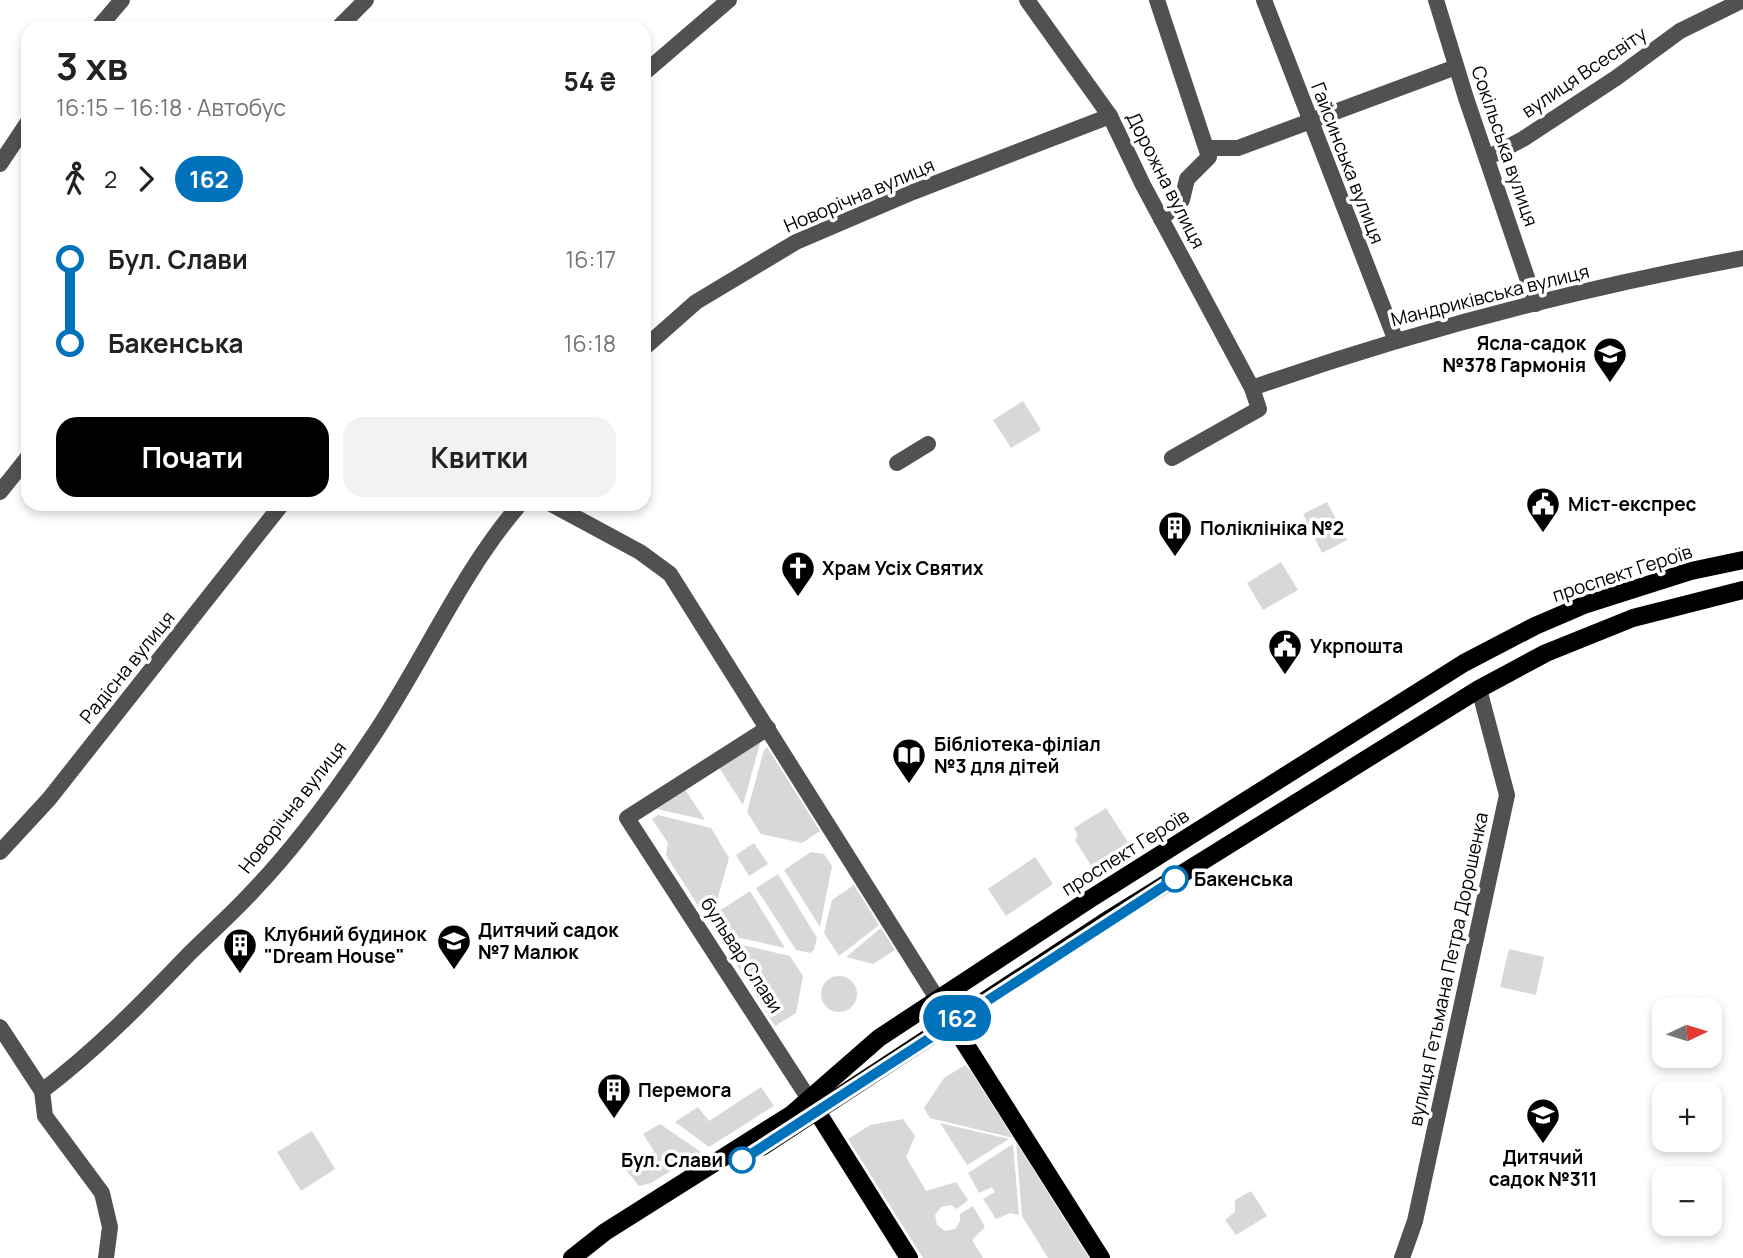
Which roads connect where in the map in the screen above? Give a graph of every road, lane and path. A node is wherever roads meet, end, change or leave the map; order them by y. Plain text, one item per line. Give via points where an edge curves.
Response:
1 (122, 0) edge
2 (366, 0) edge
3 (729, 0) edge
4 (1027, 0) edge
5 (1157, 0) edge
6 (1264, 0) edge
7 (1436, 0) edge
8 (1742, 0) edge
9 (104, 21) edge
10 (345, 21) edge
11 (1456, 66) junction
12 (651, 67) edge
13 (1110, 116) junction
14 (1309, 122) junction
15 (21, 132) edge
16 (1209, 148) junction
17 (1487, 158) junction
18 (0, 164) edge
19 (1161, 219) junction
20 (1743, 258) edge
21 (1536, 304) junction
22 (1396, 341) junction
23 (651, 342) edge
24 (1252, 388) junction
25 (928, 443) dead end
26 (1172, 458) dead end
27 (897, 463) dead end
28 (21, 466) edge
29 (0, 492) edge
30 (276, 511) edge
31 (515, 511) edge
32 (564, 511) edge
33 (1743, 559) edge
34 (1743, 590) edge
35 (1479, 689) junction
36 (768, 728) junction
37 (0, 852) edge
38 (938, 1000) junction
39 (951, 1021) junction
40 (0, 1027) edge
41 (42, 1091) junction
42 (813, 1105) junction
43 (106, 1258) edge
44 (572, 1258) edge
45 (591, 1258) edge
46 (909, 1258) edge
47 (1101, 1258) edge
48 (1402, 1258) edge

1 - 9 street
2 - 10 street
3 - 12 street
4 - 13 street, Дорожна вулиця
5 - 16 street
6 - 14 street, Гайсинська вулиця
7 - 11 street, Сокільська вулиця
8 - 17 street, вулиця Всесвіту via 1680,31 1616,78
11 - 14 street
11 - 17 street, Сокільська вулиця
13 - 19 street, Дорожна вулиця
13 - 23 street, Новорічна вулиця via 796,243 696,302
14 - 16 street via 1238,149
14 - 22 street, Гайсинська вулиця
15 - 18 street
16 - 19 street via 1202,168 1187,179 1182,200
17 - 21 street, Сокільська вулиця
19 - 24 street, Дорожна вулиця
20 - 21 street, Мандриківська вулиця
21 - 22 street, Мандриківська вулиця
22 - 24 street, Мандриківська вулиця
24 - 26 street via 1259,409
25 - 27 street
28 - 29 street
30 - 37 street, Радісна вулиця via 49,799
31 - 41 street, Новорічна вулиця via 468,576 374,734 282,858 130,1016
32 - 36 street via 640,552 670,574
33 - 38 main road, проспект Героїв via 1584,605 1464,663
34 - 35 main road, проспект Героїв via 1633,618 1546,653
35 - 39 main road, проспект Героїв
35 - 48 street, вулиця Гетьмана Петра Дорошенка via 1507,795 1415,1221
36 - 38 street
36 - 42 street, бульвар Слави via 626,818
38 - 39 main road
38 - 42 main road, проспект Героїв via 879,1038
39 - 42 main road, проспект Героїв
39 - 47 main road
40 - 41 street
41 - 43 street via 46,1116 102,1193 110,1227
42 - 44 main road, проспект Героїв via 605,1232
42 - 45 main road, проспект Героїв
42 - 46 main road, бульвар Слави

